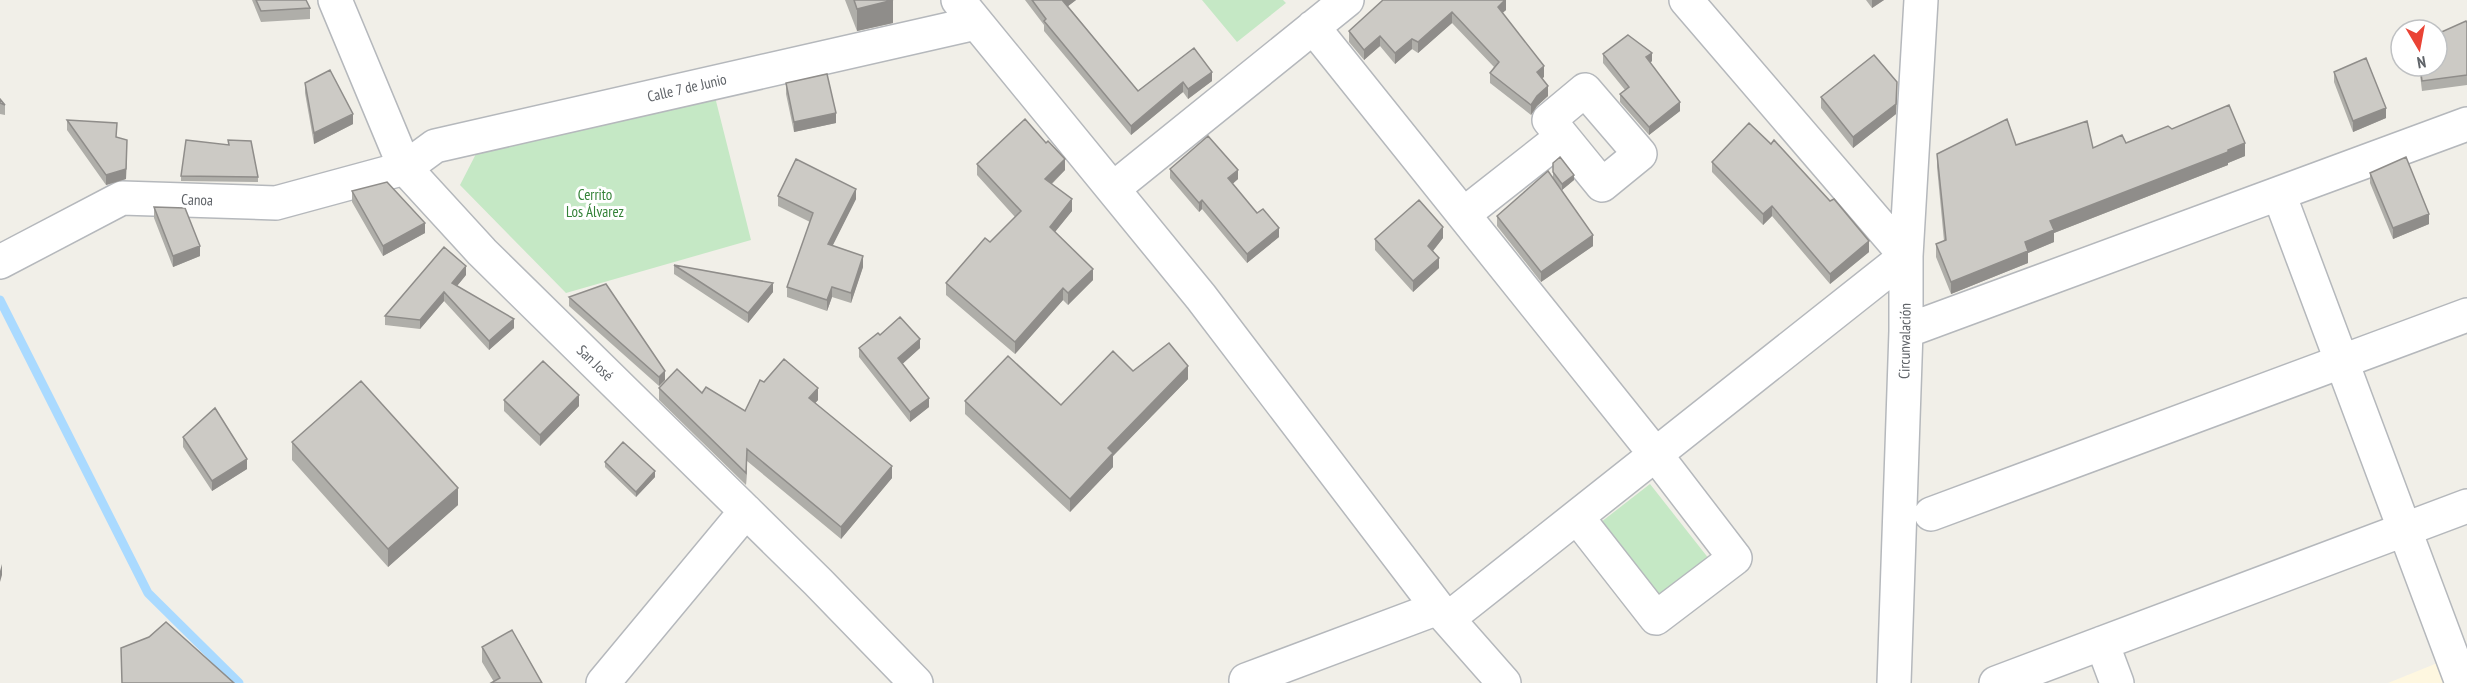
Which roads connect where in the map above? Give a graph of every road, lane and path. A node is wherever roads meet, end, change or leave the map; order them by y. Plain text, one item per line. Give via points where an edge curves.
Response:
1 (335, 0) edge
2 (1347, 0) edge
3 (1686, 0) edge
4 (1921, 0) edge
5 (967, 11) edge
6 (1313, 27) junction
7 (2467, 124) edge
8 (1562, 137) dead end
9 (405, 168) junction
10 (1114, 188) junction
11 (2279, 195) junction
12 (1464, 214) junction
13 (1906, 256) junction
14 (7, 259) edge
15 (2467, 315) edge
16 (1906, 331) junction
17 (2341, 360) junction
18 (1656, 455) junction
19 (2467, 506) edge
20 (746, 511) junction
21 (1931, 514) dead end
22 (1577, 517) junction
23 (2405, 530) junction
24 (1443, 613) junction
25 (2102, 643) junction
26 (603, 683) edge
27 (916, 683) edge
28 (1247, 683) edge
29 (1504, 683) edge
30 (1894, 683) edge
31 (1996, 683) edge
32 (2117, 683) edge
33 (2462, 683) edge

1 - 9 street, San José
2 - 6 street
3 - 13 street
4 - 13 street, Circunvalación
5 - 9 street, Calle 7 de Junio via 435,146
5 - 10 street
6 - 10 street
6 - 12 street
7 - 11 street
8 - 12 street
9 - 14 street, Canoa via 276,203 122,198
9 - 20 street, San José via 482,252
10 - 24 street
11 - 16 street
11 - 17 street
12 - 18 street
13 - 16 street, Circunvalación
13 - 18 street
15 - 17 street
16 - 30 street, Circunvalación
17 - 21 street
17 - 23 street
18 - 22 street
18 - 22 street via 1735,558 1656,618
19 - 23 street
20 - 26 street
20 - 27 street, San José
22 - 24 street
23 - 25 street
23 - 33 street
24 - 28 street via 1246,680
24 - 29 street
25 - 31 street
25 - 32 street

